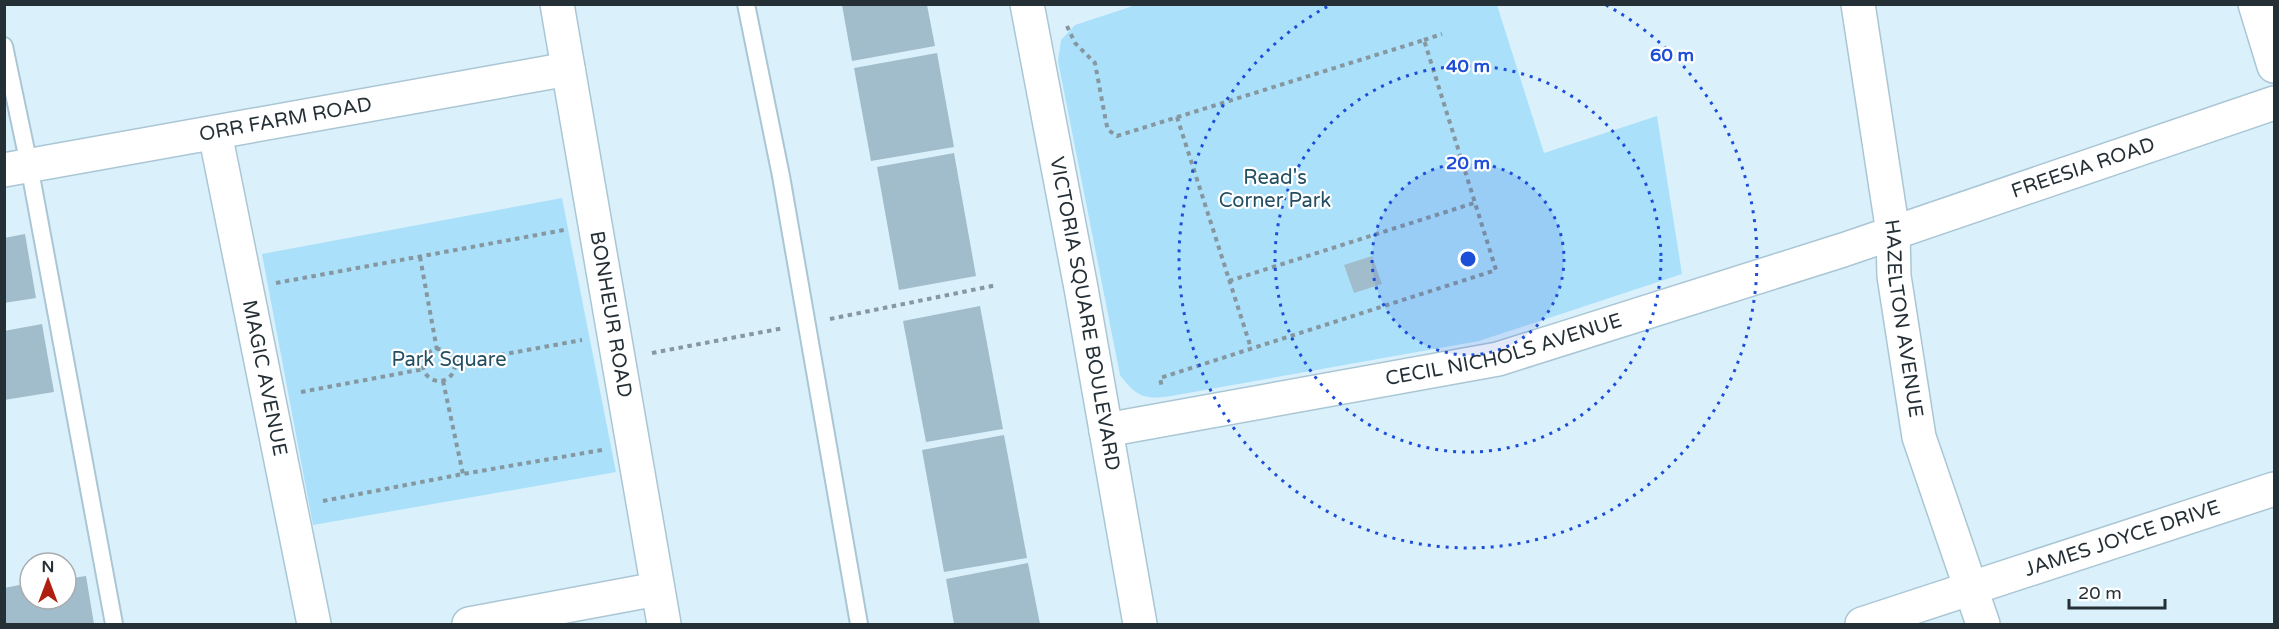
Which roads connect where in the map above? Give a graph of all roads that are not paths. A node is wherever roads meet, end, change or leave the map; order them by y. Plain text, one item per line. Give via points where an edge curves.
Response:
1 (557, 4) edge
2 (746, 4) edge
3 (1028, 4) edge
4 (1858, 4) edge
5 (2255, 4) edge
6 (4, 46) edge
7 (2274, 66) edge
8 (568, 69) junction
9 (2274, 103) edge
10 (215, 133) junction
11 (17, 167) edge
12 (1893, 233) junction
13 (1106, 430) junction
14 (2274, 489) edge
15 (657, 589) junction
16 (1971, 589) junction
17 (114, 624) edge
18 (314, 624) edge
19 (469, 624) edge
20 (664, 624) edge
21 (859, 624) edge
22 (1140, 624) edge
23 (1862, 624) edge
24 (1983, 624) edge

1 - 8 street, BONHEUR ROAD
2 - 21 lane via 785,198
3 - 13 street, VICTORIA SQUARE BOULEVARD
4 - 12 street, HAZELTON AVENUE
5 - 7 street
6 - 11 lane
8 - 10 street, ORR FARM ROAD
8 - 15 street, BONHEUR ROAD
9 - 12 street, FREESIA ROAD
10 - 11 street, ORR FARM ROAD
10 - 18 street, MAGIC AVENUE
11 - 17 lane
12 - 13 street, CECIL NICHOLS AVENUE via 1498,359
12 - 16 street, HAZELTON AVENUE via 1894,276 1919,437
13 - 22 street, VICTORIA SQUARE BOULEVARD
14 - 16 street, JAMES JOYCE DRIVE
15 - 19 street
15 - 20 street, BONHEUR ROAD
16 - 23 street, JAMES JOYCE DRIVE
16 - 24 street, HAZELTON AVENUE

